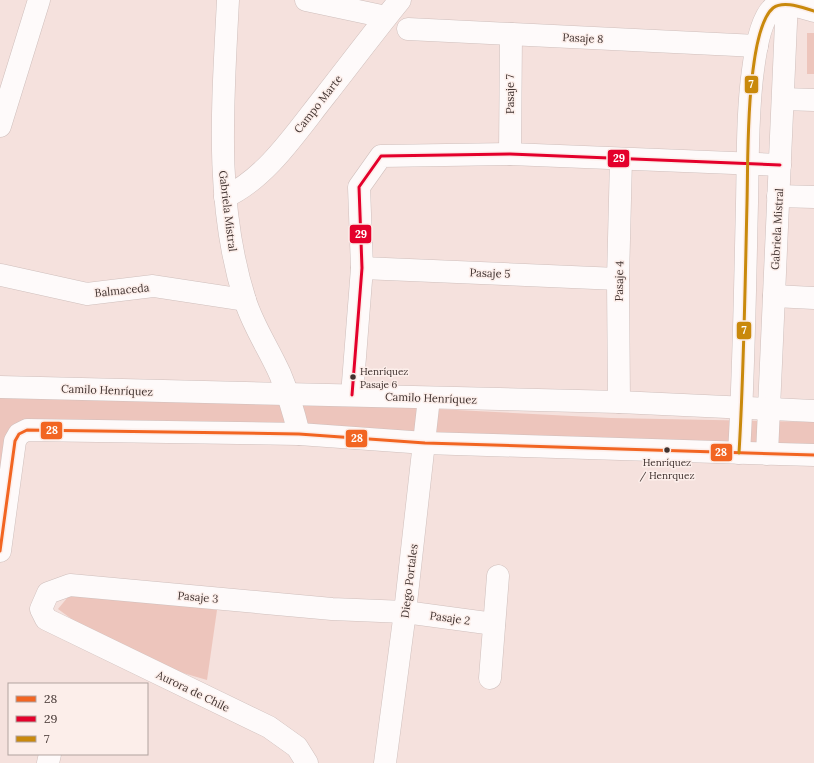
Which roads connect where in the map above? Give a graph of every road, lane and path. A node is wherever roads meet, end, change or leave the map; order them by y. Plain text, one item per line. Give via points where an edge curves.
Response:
1 (39, 0) edge
2 (228, 0) edge
3 (306, 0) edge
4 (787, 2) edge
5 (393, 8) edge
6 (814, 11) edge
7 (408, 29) dead end
8 (511, 34) junction
9 (757, 46) junction
10 (783, 99) junction
11 (814, 100) edge
12 (0, 126) edge
13 (510, 154) junction
14 (621, 159) junction
15 (748, 164) junction
16 (780, 165) junction
17 (778, 196) junction
18 (225, 197) junction
19 (814, 197) edge
20 (362, 268) junction
21 (1, 275) edge
22 (618, 279) junction
23 (774, 296) junction
24 (814, 298) edge
25 (245, 300) junction
26 (0, 387) edge
27 (288, 395) junction
28 (352, 395) junction
29 (429, 398) junction
30 (619, 402) junction
31 (742, 407) junction
32 (769, 409) junction
33 (814, 411) edge
34 (299, 434) junction
35 (425, 443) junction
36 (739, 453) junction
37 (767, 454) junction
38 (814, 455) edge
39 (0, 551) edge
40 (498, 576) dead end
41 (405, 612) junction
42 (494, 624) junction
43 (69, 631) joint
44 (490, 678) dead end
45 (307, 763) edge
46 (385, 763) edge

1 - 12 street
2 - 18 street, Gabriela Mistral via 221,138
3 - 5 street
4 - 6 street
4 - 9 street via 771,11 766,18
4 - 10 street, Gabriela Mistral
5 - 18 street, Campo Marte via 261,173 244,187
7 - 8 street, Pasaje 8
8 - 9 street, Pasaje 8
8 - 13 street, Pasaje 7
9 - 15 street via 752,72
10 - 11 street
10 - 16 street, Gabriela Mistral
13 - 14 street
13 - 20 street via 381,156 359,187
14 - 15 street
14 - 22 street, Pasaje 4
15 - 16 street
15 - 31 street
16 - 17 street, Gabriela Mistral
17 - 19 street
17 - 23 street, Gabriela Mistral
18 - 25 street, Gabriela Mistral via 230,240
20 - 22 street, Pasaje 5
20 - 28 street
21 - 25 street, Balmaceda via 87,294 153,286
22 - 30 street, Pasaje 4
23 - 24 street
23 - 32 street, Gabriela Mistral
25 - 27 street, Gabriela Mistral
26 - 27 street, Camilo Henríquez
27 - 28 street, Camilo Henríquez
27 - 34 street, Gabriela Mistral
28 - 29 street, Camilo Henríquez
29 - 30 street, Camilo Henríquez
29 - 35 street, Diego Portales
30 - 31 street, Camilo Henríquez
31 - 32 street, Camilo Henríquez
31 - 36 street
32 - 33 street, Camilo Henríquez
32 - 37 street, Gabriela Mistral
34 - 35 street
34 - 39 street via 27,430 15,441
35 - 36 street
35 - 41 street, Diego Portales
36 - 37 street
37 - 38 street
40 - 42 street
41 - 42 street, Pasaje 2
41 - 43 street, Pasaje 3 via 332,609 70,585 48,593 41,609 46,619
41 - 46 street, Diego Portales
42 - 44 street
43 - 45 street, Aurora de Chile via 269,727 297,747

